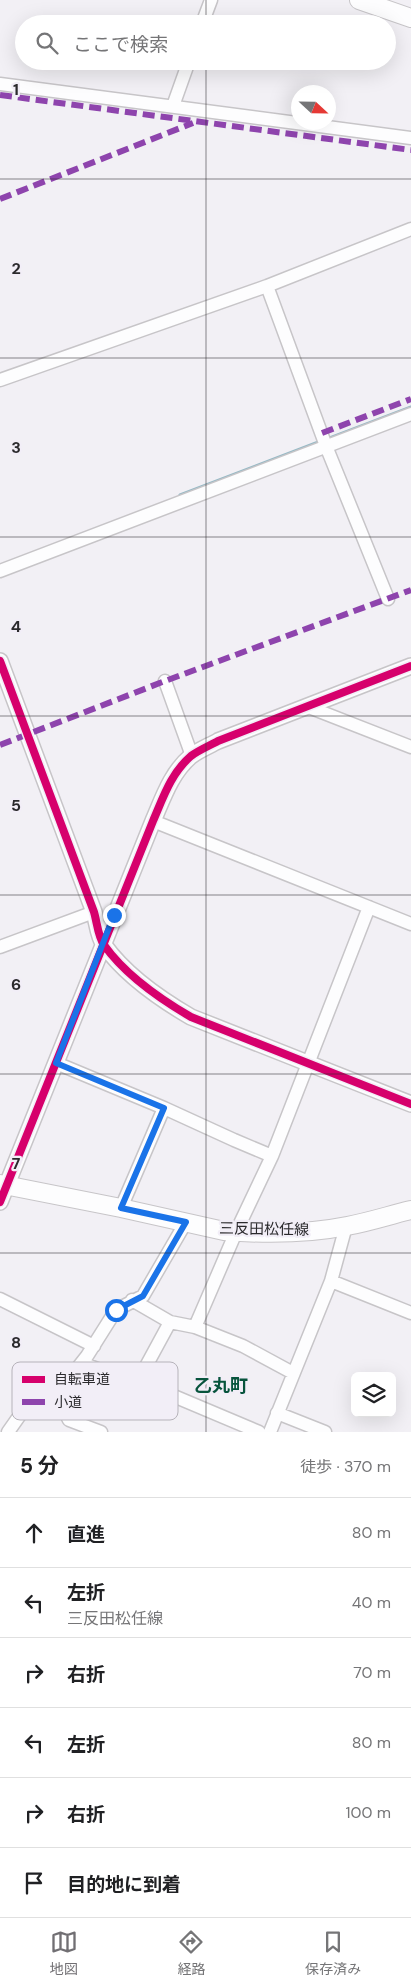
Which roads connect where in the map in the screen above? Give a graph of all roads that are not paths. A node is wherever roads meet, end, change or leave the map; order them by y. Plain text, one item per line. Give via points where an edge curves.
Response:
1 (211, 0) edge
2 (359, 0) edge
3 (205, 15) edge
4 (411, 18) edge
5 (186, 70) edge
6 (0, 84) edge
7 (173, 106) junction
8 (411, 138) edge
9 (411, 229) edge
10 (267, 286) junction
11 (0, 380) edge
12 (411, 414) edge
13 (324, 441) junction
14 (0, 571) edge
15 (388, 599) dead end
16 (0, 661) edge
17 (411, 666) edge
18 (165, 681) dead end
19 (306, 706) junction
20 (411, 747) edge
21 (192, 756) junction
22 (153, 821) junction
23 (369, 907) junction
24 (94, 912) junction
25 (411, 924) edge
26 (103, 944) junction
27 (0, 947) edge
28 (56, 1063) junction
29 (308, 1064) junction
30 (411, 1104) edge
31 (164, 1108) junction
32 (272, 1156) junction
33 (2, 1191) edge
34 (121, 1208) junction
35 (411, 1210) edge
36 (186, 1222) junction
37 (346, 1226) junction
38 (236, 1232) junction
39 (331, 1281) junction
40 (0, 1299) edge
41 (132, 1300) junction
42 (411, 1313) edge
43 (170, 1322) junction
44 (195, 1327) junction
45 (94, 1346) junction
46 (83, 1362) edge
47 (148, 1362) edge
48 (293, 1373) junction
49 (178, 1398) edge
50 (277, 1413) junction
51 (16, 1420) edge
52 (69, 1420) edge
53 (8, 1432) edge
54 (101, 1432) edge
55 (260, 1432) edge
56 (270, 1432) edge
57 (325, 1432) edge

1 - 3 street
2 - 4 main road
5 - 7 street
6 - 7 street
7 - 8 street
9 - 10 street
10 - 11 street
10 - 13 street
12 - 13 street
13 - 14 street
13 - 15 street
16 - 24 street
17 - 19 street
18 - 21 street
19 - 20 street
19 - 21 street via 218,741
21 - 22 street via 179,768
22 - 23 street
22 - 26 street
23 - 25 street
23 - 29 street
24 - 26 street
24 - 27 street
26 - 28 street
26 - 29 street via 123,967 162,1000 191,1017
28 - 31 street
28 - 33 street
29 - 30 street
29 - 32 street
31 - 32 street
31 - 34 street
32 - 38 street
33 - 34 main road, 三反田松任線
34 - 36 main road, 三反田松任線
35 - 37 main road, 三反田松任線
36 - 38 main road, 三反田松任線
36 - 41 street via 143,1296
37 - 38 main road, 三反田松任線 via 308,1231
37 - 39 street
38 - 44 street
39 - 42 street
39 - 48 street
40 - 45 street
41 - 43 street
41 - 45 street via 116,1310
43 - 44 street
43 - 47 street
44 - 48 street via 243,1346
45 - 46 street
48 - 50 street
49 - 55 street
50 - 56 street
50 - 57 street
51 - 53 street
52 - 54 street

